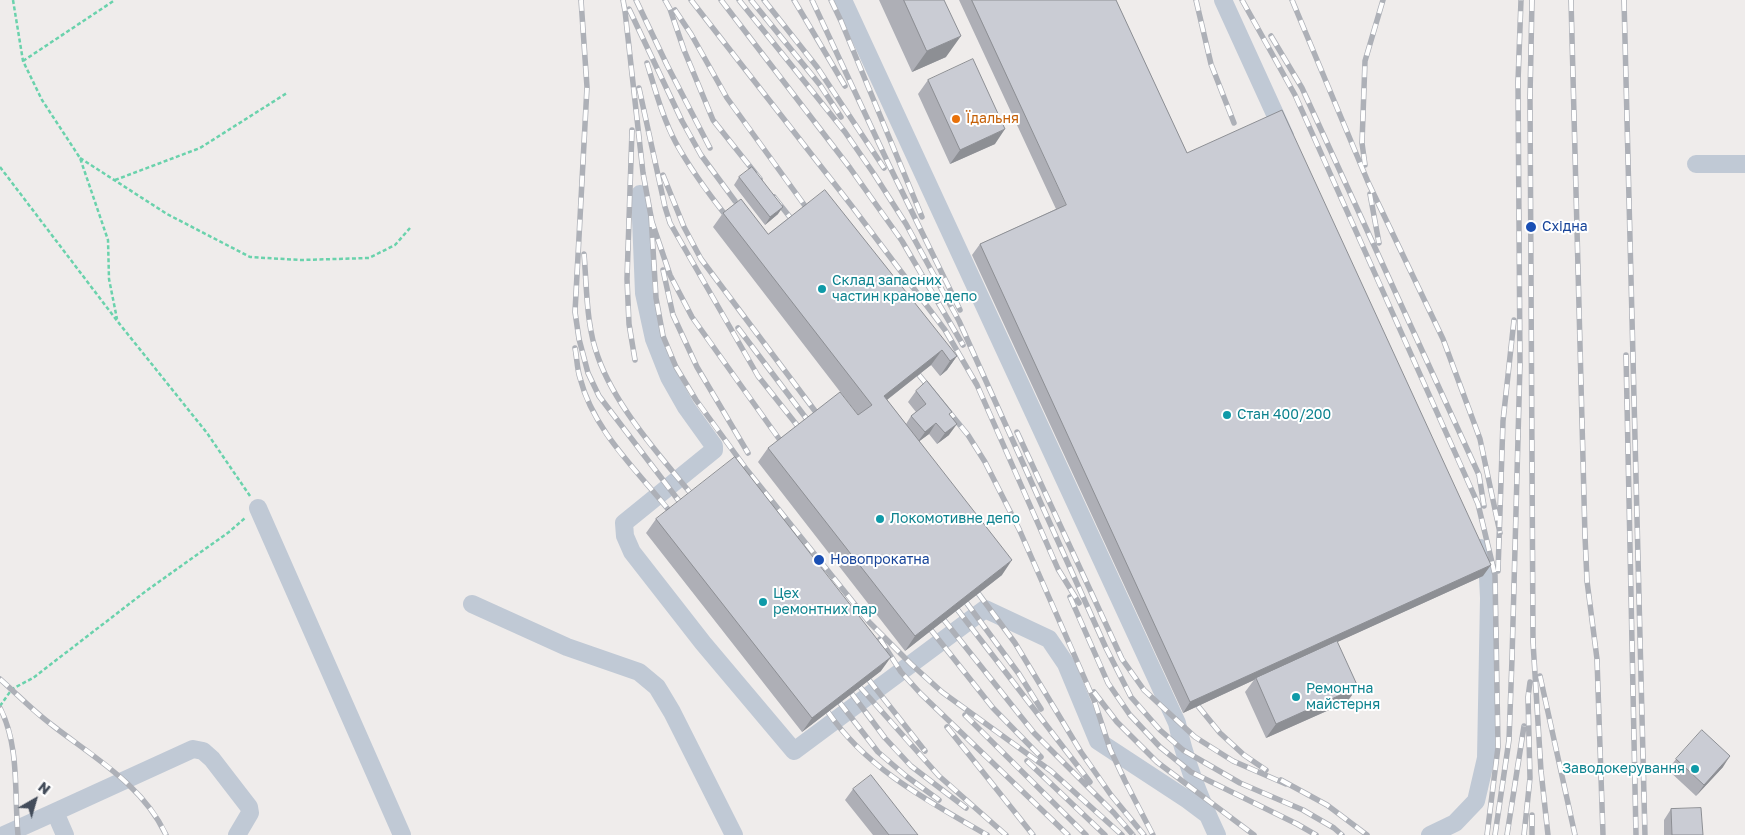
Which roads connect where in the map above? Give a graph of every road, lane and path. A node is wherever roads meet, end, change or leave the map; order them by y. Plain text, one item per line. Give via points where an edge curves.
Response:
1 (13, 0) edge
2 (115, 0) edge
3 (843, 0) edge
4 (1223, 0) edge
5 (23, 61) junction
6 (287, 93) dead end
7 (1292, 151) edge
8 (80, 158) junction
9 (1696, 164) dead end
10 (1745, 164) edge
11 (0, 167) edge
12 (115, 180) junction
13 (640, 194) dead end
14 (410, 228) dead end
15 (118, 322) junction
16 (258, 508) junction
17 (1475, 536) edge
18 (472, 604) dead end
19 (0, 706) edge
20 (55, 812) junction
21 (1208, 815) junction
22 (4, 835) edge
23 (65, 835) edge
24 (237, 835) edge
25 (402, 835) edge
26 (734, 835) edge
27 (1217, 835) edge
28 (1430, 835) edge

1 - 5 path
2 - 5 path
3 - 21 lane via 1177,722 1183,750
4 - 7 lane
5 - 8 path via 42,100
6 - 12 path via 200,148
8 - 12 path
8 - 15 path via 108,240 109,280
9 - 10 lane
11 - 15 path
12 - 14 path via 167,214 250,257 301,260 369,258 394,245
13 - 21 lane via 644,293 654,339 669,377 714,450 624,523 625,536 632,552 703,643 794,751 985,609 1049,638 1066,664 1098,741
15 - 16 path via 207,433
16 - 19 path via 33,678 12,689
16 - 25 lane
17 - 28 lane via 1488,577 1486,758 1476,800 1455,824
18 - 26 lane via 567,647 639,672 657,687
20 - 22 lane
20 - 23 lane
20 - 24 lane via 193,749 203,751 212,759 250,807 250,813
21 - 27 lane

